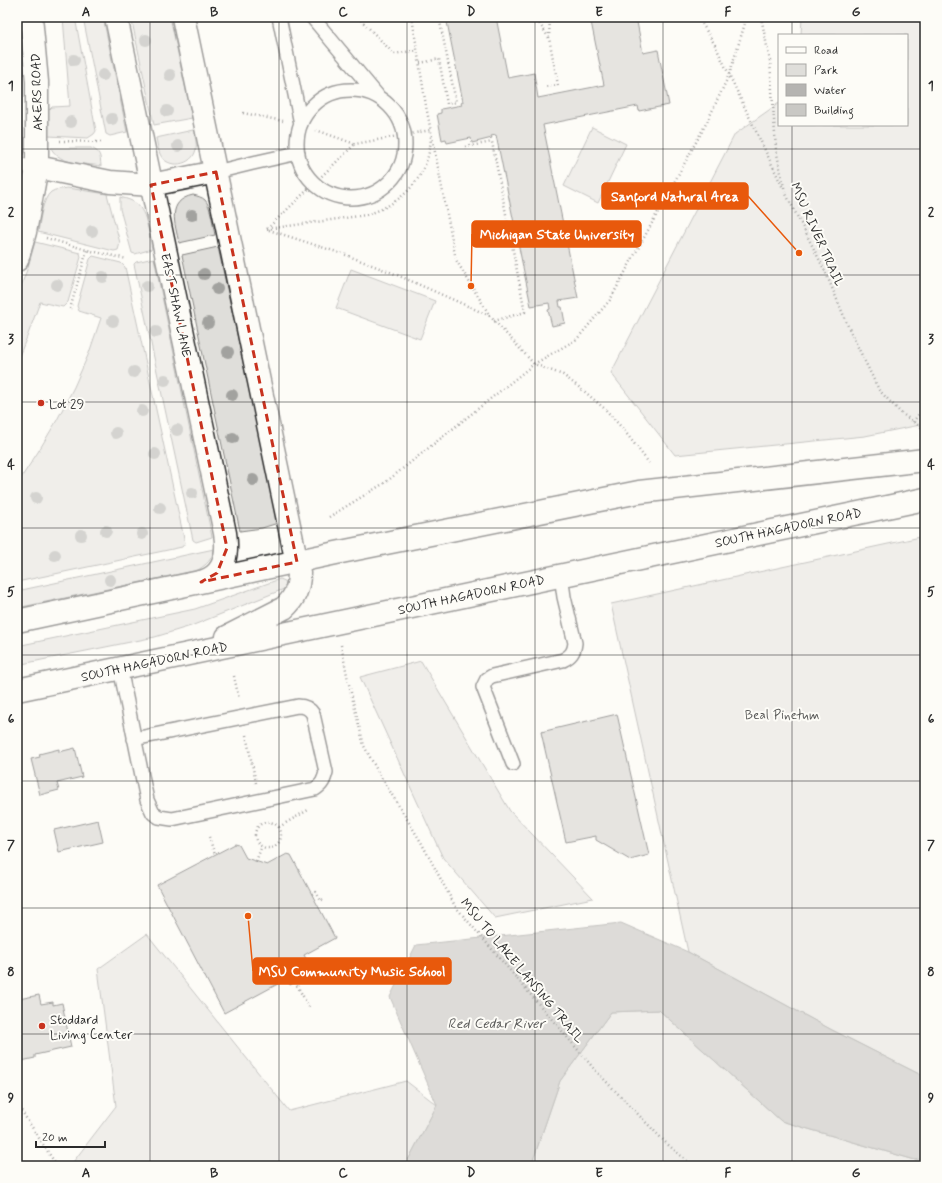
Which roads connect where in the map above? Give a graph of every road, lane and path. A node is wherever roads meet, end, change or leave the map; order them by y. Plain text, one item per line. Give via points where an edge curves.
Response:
1 (31, 17) edge
2 (116, 17) edge
3 (183, 17) edge
4 (279, 17) edge
5 (312, 17) edge
6 (358, 17) edge
7 (412, 17) edge
8 (439, 17) edge
9 (535, 17) edge
10 (550, 17) edge
11 (698, 17) edge
12 (747, 17) edge
13 (761, 17) edge
14 (548, 38) junction
15 (418, 50) junction
16 (420, 63) junction
17 (729, 75) junction
18 (544, 87) dead end
19 (378, 97) junction
20 (301, 124) junction
21 (431, 129) junction
22 (404, 134) junction
23 (465, 147) dead end
24 (298, 153) junction
25 (27, 166) edge
26 (216, 172) junction
27 (314, 183) junction
28 (151, 185) junction
29 (785, 192) junction
30 (267, 230) junction
31 (25, 232) junction
32 (87, 250) junction
33 (127, 259) dead end
34 (17, 260) edge
35 (70, 309) dead end
36 (490, 316) junction
37 (494, 321) junction
38 (534, 364) junction
39 (925, 406) edge
40 (913, 422) junction
41 (925, 430) edge
42 (925, 460) edge
43 (649, 464) dead end
44 (925, 499) edge
45 (329, 517) dead end
46 (297, 562) junction
47 (561, 575) junction
48 (201, 582) junction
49 (17, 621) edge
50 (341, 645) dead end
51 (199, 651) junction
52 (120, 668) junction
53 (234, 676) dead end
54 (17, 690) edge
55 (242, 717) junction
56 (134, 739) junction
57 (513, 764) dead end
58 (259, 801) junction
59 (209, 837) dead end
60 (262, 846) junction
61 (215, 855) dead end
62 (256, 862) dead end
63 (312, 894) dead end
64 (325, 898) dead end
65 (295, 982) dead end
66 (309, 1008) dead end
67 (17, 1104) edge
68 (57, 1166) edge
69 (694, 1166) edge

1 - 25 street, AKERS ROAD via 37,82
2 - 28 street, EAST SHAW LANE
3 - 26 street
4 - 20 lane
5 - 19 lane
6 - 15 path via 394,54
7 - 15 path
8 - 16 path via 456,102 447,104 439,59
9 - 14 path
10 - 14 path
11 - 17 path
12 - 17 path
13 - 29 path, MSU RIVER TRAIL via 770,61 776,149
14 - 18 path via 558,84
15 - 16 path
16 - 21 path
17 - 29 path
17 - 38 path via 707,122 610,300 577,339
19 - 20 lane via 366,92 339,91 316,103
19 - 22 lane via 394,110
20 - 24 lane
21 - 22 path
21 - 30 path via 427,158 422,171 414,184 393,204 366,215
21 - 36 path via 456,260
22 - 27 path via 355,144
22 - 27 lane via 405,154 401,166 385,186 374,193 362,197 337,196
23 - 37 path via 492,142 525,312
24 - 26 lane
24 - 27 lane via 307,175
25 - 28 street via 110,182
25 - 31 street, AKERS ROAD
26 - 28 street
26 - 46 street
27 - 30 path
28 - 48 street, EAST SHAW LANE via 227,548 223,565 217,573
29 - 40 path, MSU RIVER TRAIL via 825,271 879,390
30 - 36 path via 395,274
31 - 32 path
31 - 34 street, AKERS ROAD
32 - 33 path
32 - 35 path
36 - 37 path
37 - 38 path
38 - 43 path via 563,375 605,409
38 - 45 path via 386,482
39 - 40 path
40 - 41 path, MSU RIVER TRAIL
42 - 46 street via 639,492
44 - 47 street, SOUTH HAGADORN ROAD
46 - 48 street
46 - 51 street via 299,584 296,594 284,608
47 - 51 street, SOUTH HAGADORN ROAD
47 - 57 lane via 575,644 570,657 492,676 483,687
48 - 49 street
50 - 69 path, MSU TO LAKE LANSING TRAIL via 364,746 421,842 455,906 596,1071 666,1143
51 - 52 street, SOUTH HAGADORN ROAD
52 - 54 street, SOUTH HAGADORN ROAD
52 - 56 lane
53 - 55 path
55 - 56 lane
55 - 58 path
55 - 58 lane via 298,706 309,708 313,714 326,772 321,785 315,789
56 - 58 lane via 148,800 153,814 158,817 172,819
59 - 61 path
60 - 60 path via 271,848 278,843 281,831 276,824 263,822 257,828 256,840
60 - 62 path
63 - 64 path via 316,892 321,901
65 - 66 path
67 - 68 path

